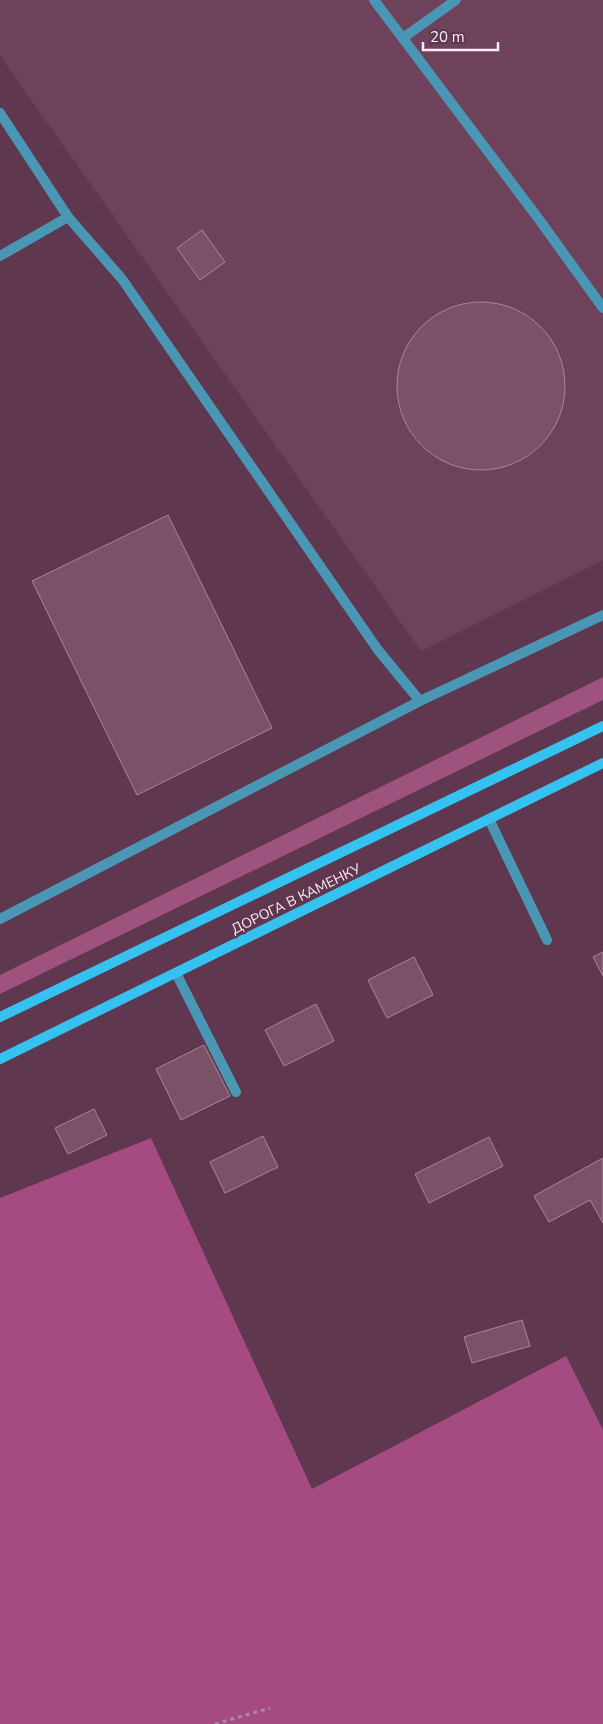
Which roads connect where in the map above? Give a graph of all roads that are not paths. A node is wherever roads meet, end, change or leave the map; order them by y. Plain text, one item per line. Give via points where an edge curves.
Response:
1 (374, 0) edge
2 (456, 0) edge
3 (403, 38) junction
4 (0, 113) edge
5 (68, 217) junction
6 (0, 256) edge
7 (603, 308) edge
8 (603, 615) edge
9 (420, 701) junction
10 (603, 726) edge
11 (603, 763) edge
12 (489, 819) junction
13 (0, 919) edge
14 (547, 940) dead end
15 (176, 973) junction
16 (0, 1018) edge
17 (0, 1059) edge
18 (236, 1092) dead end

1 - 3 lane
2 - 3 lane
3 - 7 lane
4 - 5 lane
5 - 6 lane
5 - 9 lane via 122,279 378,650
8 - 9 lane
9 - 13 lane
10 - 16 main road, ДОРОГА В КАМЕНКУ
11 - 12 main road, ДОРОГА В КАМЕНКУ
12 - 14 lane
12 - 15 main road, ДОРОГА В КАМЕНКУ
15 - 17 main road, ДОРОГА В КАМЕНКУ
15 - 18 lane

